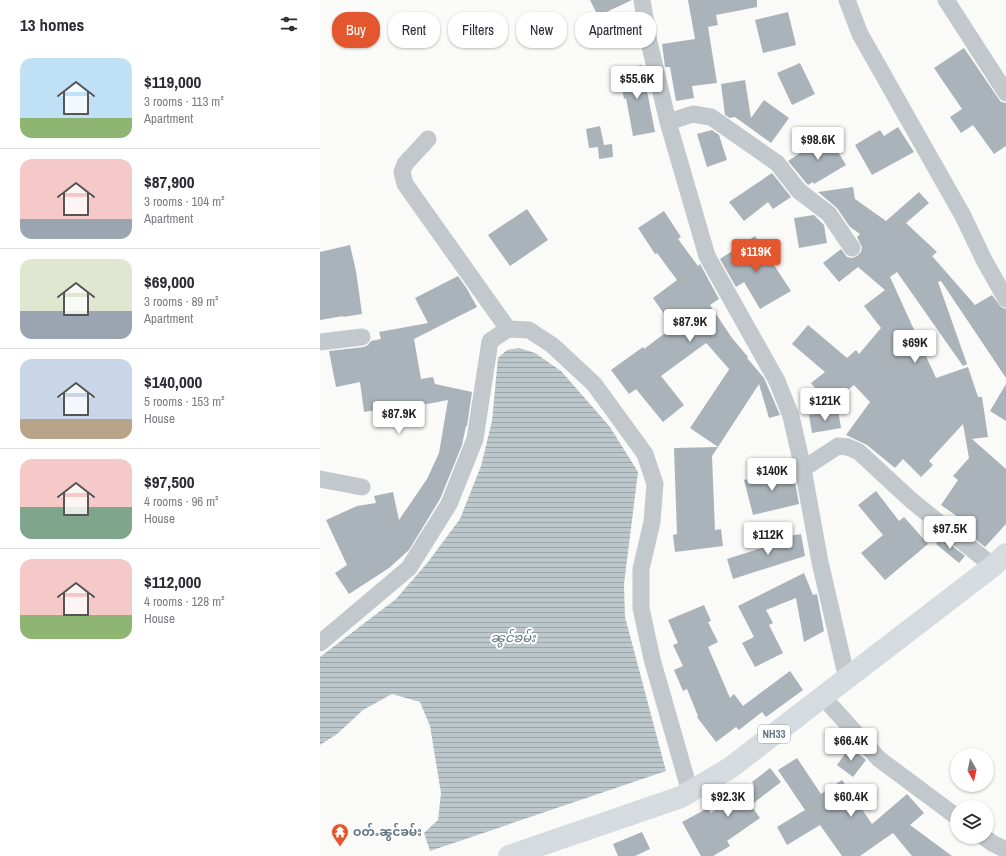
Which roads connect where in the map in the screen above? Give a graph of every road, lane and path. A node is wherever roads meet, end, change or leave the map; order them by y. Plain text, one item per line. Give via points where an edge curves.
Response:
1 (642, 0) edge
2 (847, 0) edge
3 (946, 0) edge
4 (1006, 93) edge
5 (668, 122) junction
6 (428, 140) dead end
7 (852, 248) dead end
8 (1006, 299) edge
9 (508, 329) junction
10 (362, 337) dead end
11 (320, 342) edge
12 (803, 469) junction
13 (320, 478) edge
14 (362, 487) dead end
15 (1000, 560) edge
16 (320, 643) edge
17 (846, 679) junction
18 (823, 697) junction
19 (690, 792) junction
20 (950, 812) edge
21 (994, 844) edge
22 (1006, 850) edge
23 (508, 856) edge

1 - 5 street
2 - 8 street via 860,34 963,216
3 - 4 street
5 - 7 street via 693,114 711,117 777,164 799,191 829,214
5 - 12 street via 707,256 777,381 791,416
6 - 9 street via 405,164 402,172 405,184
9 - 16 street via 490,341 475,439 449,504 409,568
9 - 19 street via 529,330 552,345 594,384 645,454 655,484 652,522 641,569 641,608 652,659
10 - 11 street
12 - 15 street via 838,446 859,452 912,501
12 - 17 street via 820,562
13 - 14 street
15 - 17 highway, NH33
17 - 18 highway, NH33
18 - 19 highway, NH33 via 730,768
18 - 20 street via 879,759
19 - 23 highway, NH33
21 - 22 street

